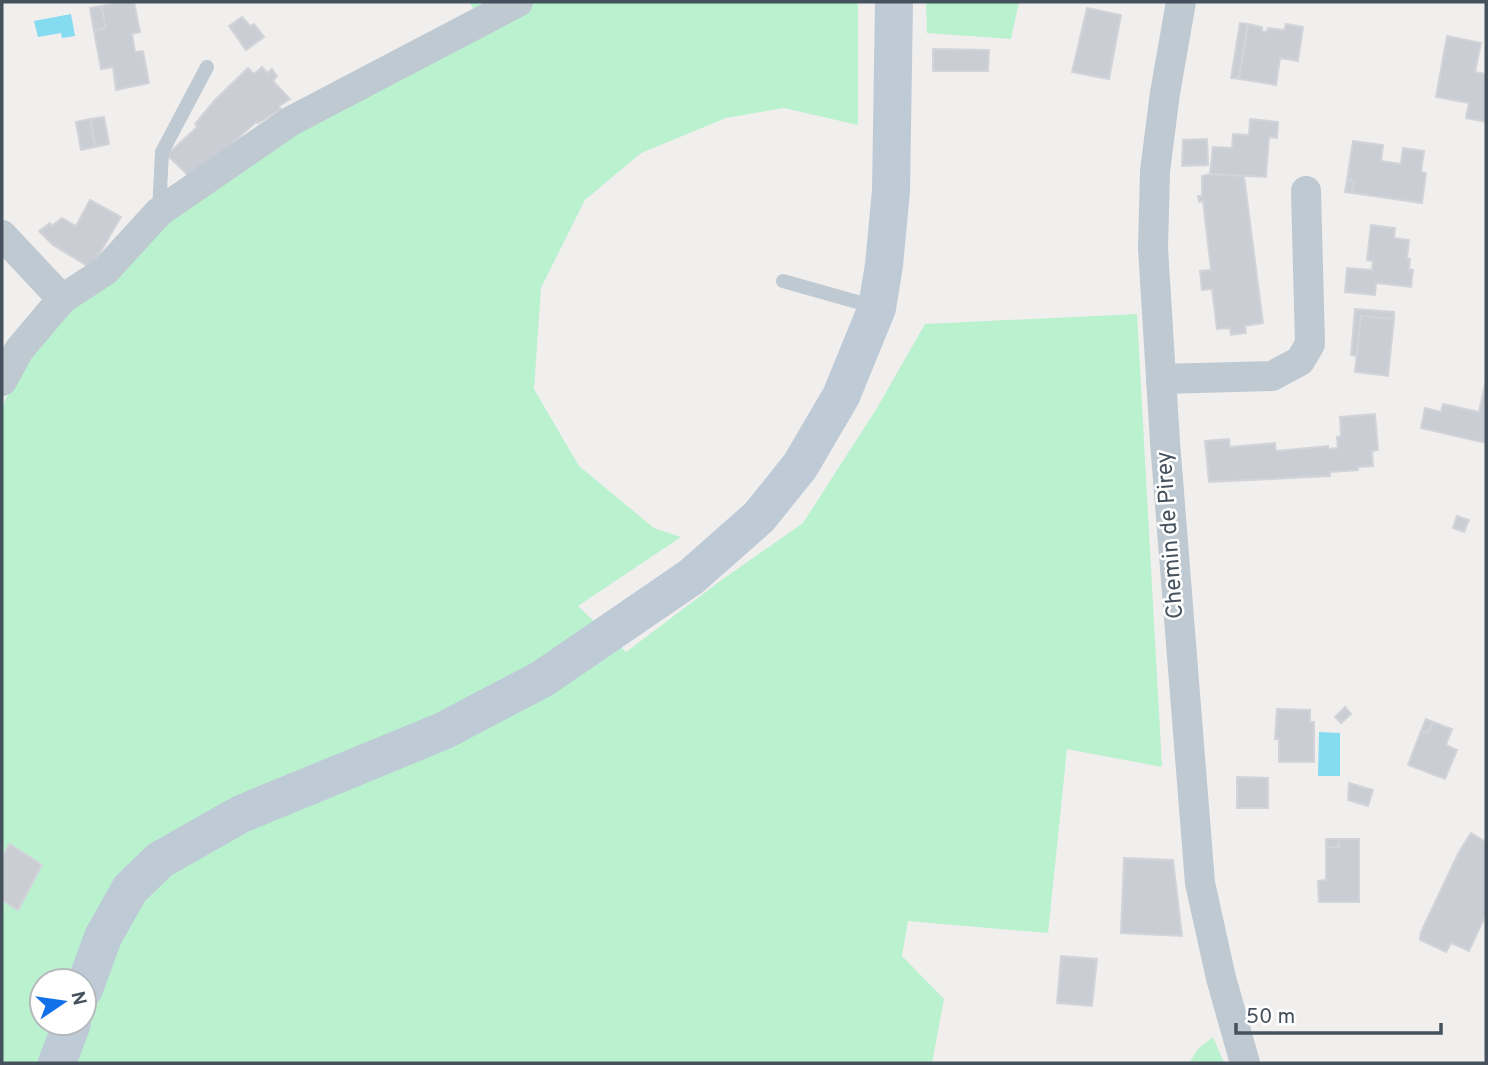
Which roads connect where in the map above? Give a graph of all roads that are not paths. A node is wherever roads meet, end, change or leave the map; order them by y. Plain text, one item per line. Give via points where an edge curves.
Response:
1 (518, 2) edge
2 (894, 2) edge
3 (1181, 2) edge
4 (207, 67) dead end
5 (1306, 191) dead end
6 (159, 212) junction
7 (2, 235) edge
8 (782, 281) dead end
9 (62, 299) junction
10 (877, 308) junction
11 (1161, 379) junction
12 (2, 382) edge
13 (92, 967) edge
14 (67, 1037) edge
15 (57, 1063) edge
16 (1245, 1063) edge

1 - 6 street via 290,121
2 - 10 main road via 891,191
3 - 11 street, Chemin de Pirey via 1155,171 1153,248
4 - 6 lane via 162,152
5 - 11 street via 1310,344 1300,361 1272,376
6 - 9 street via 105,271
7 - 9 street
8 - 10 lane
9 - 12 street via 19,350
10 - 13 main road via 841,396 800,466 759,517 691,577 542,679 443,731 241,814 160,860 130,889
11 - 16 street, Chemin de Pirey via 1200,883
14 - 15 main road

